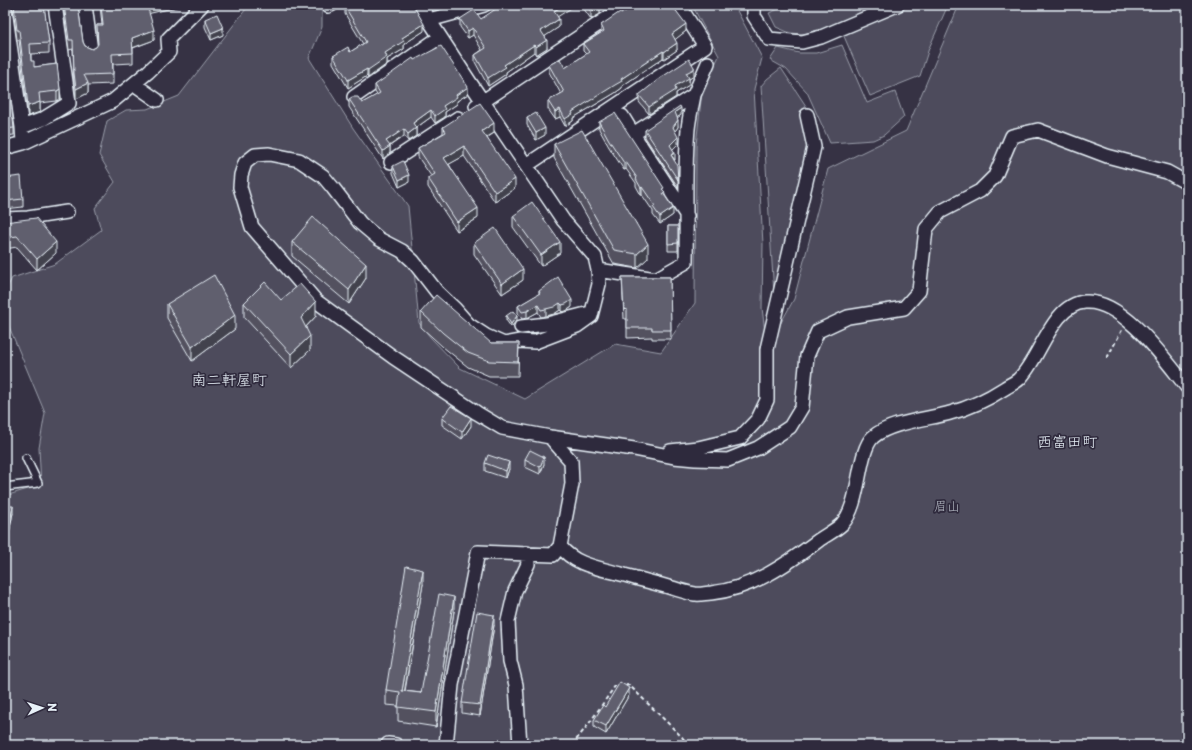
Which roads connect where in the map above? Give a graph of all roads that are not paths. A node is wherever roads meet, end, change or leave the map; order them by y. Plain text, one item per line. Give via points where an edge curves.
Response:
1 (55, 5) edge
2 (85, 5) edge
3 (202, 5) edge
4 (421, 5) edge
5 (484, 5) edge
6 (627, 5) edge
7 (678, 5) edge
8 (754, 5) edge
9 (897, 5) edge
10 (5, 10) edge
11 (429, 20) junction
12 (440, 37) junction
13 (91, 51) edge
14 (708, 63) dead end
15 (9, 68) edge
16 (134, 84) junction
17 (694, 95) junction
18 (11, 96) edge
19 (354, 97) edge
20 (157, 100) dead end
21 (483, 102) junction
22 (807, 115) dead end
23 (622, 116) dead end
24 (22, 127) junction
25 (633, 134) junction
26 (22, 143) junction
27 (5, 148) edge
28 (391, 162) dead end
29 (527, 165) junction
30 (1187, 183) edge
31 (67, 212) dead end
32 (687, 216) junction
33 (5, 219) edge
34 (598, 270) junction
35 (592, 312) junction
36 (521, 327) dead end
37 (1187, 387) edge
38 (550, 437) junction
39 (655, 453) junction
40 (26, 458) dead end
41 (5, 487) edge
42 (560, 546) junction
43 (527, 553) junction
44 (446, 745) edge
45 (520, 745) edge

1 - 24 street via 69,103 43,119
2 - 13 street
3 - 16 street via 168,38 169,52
4 - 11 street
5 - 11 street
6 - 21 street
7 - 29 street via 705,46
8 - 9 street via 754,16 769,39 802,42 821,37
10 - 15 street
11 - 12 street
12 - 19 street
12 - 21 street
14 - 17 street
15 - 18 street
16 - 20 street
16 - 26 street via 113,101
17 - 25 street
17 - 32 street via 688,128
18 - 24 street
21 - 28 street
21 - 29 street
22 - 39 street via 814,147 767,349 767,400 758,420 740,438 698,448
23 - 25 street
24 - 26 street
25 - 32 street
26 - 27 street
29 - 34 street via 563,220 595,257
30 - 39 street via 1166,172 1107,156 1038,130 1012,136 995,176 980,191 940,212 926,229 919,290 904,308 848,317 818,331 807,356 802,407 790,427 758,448 728,460 674,458
31 - 33 street
32 - 34 street via 686,262 656,279
34 - 35 street via 599,284
35 - 36 street via 547,324
35 - 38 street via 591,316 577,326 535,342 519,341 504,344 469,325 437,292 413,261 360,223 323,176 299,160 269,154 255,155 245,163 240,187 252,227 316,301 393,356 502,428
37 - 42 street via 1135,326 1113,309 1098,302 1083,302 1070,306 1056,320 1033,360 1018,379 994,395 974,406 889,428 872,438 865,452 852,505 843,524 760,579 722,592 696,594 585,564 566,555
38 - 39 street
38 - 42 street via 571,461 572,484
40 - 41 lane via 38,483
42 - 43 street via 553,555
43 - 44 street via 478,552 452,685
43 - 45 street via 528,564 515,591 508,621

